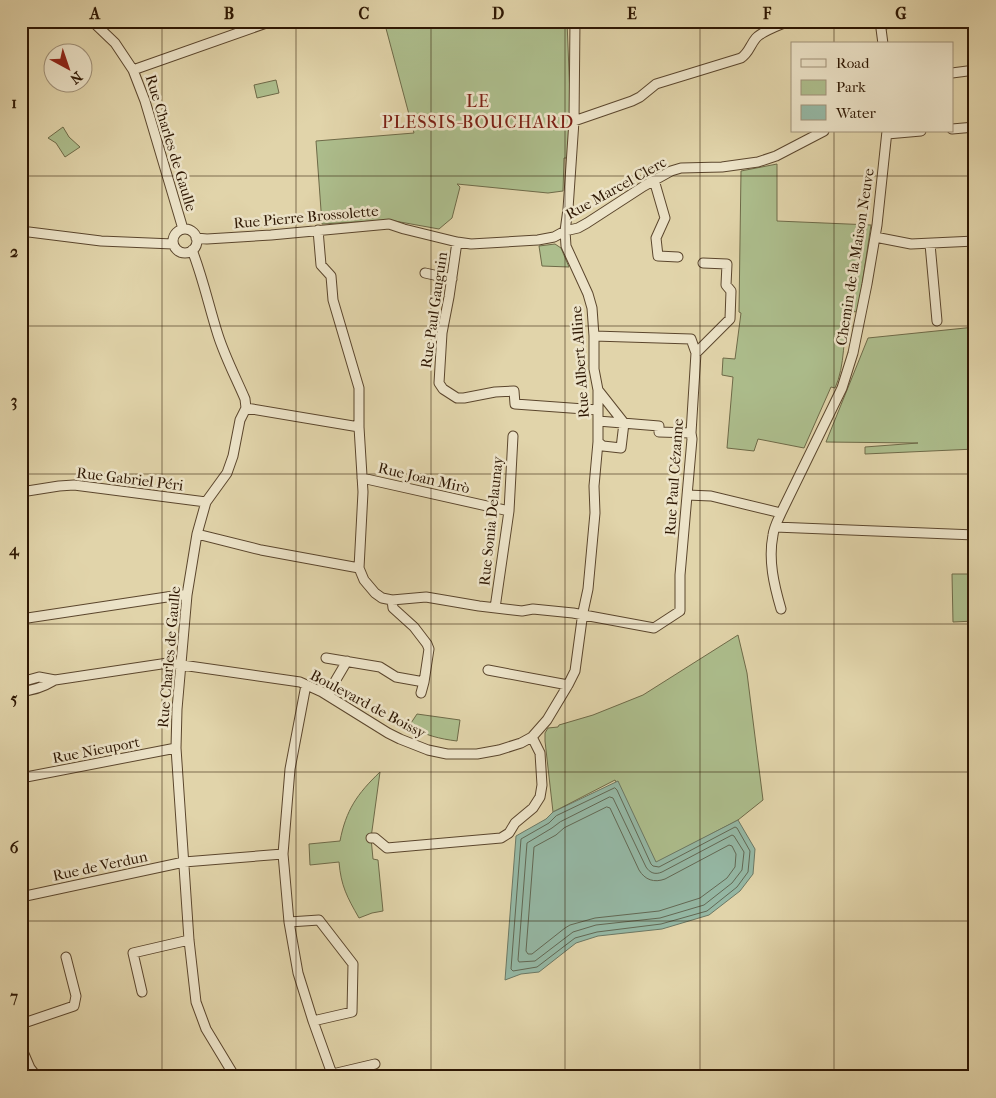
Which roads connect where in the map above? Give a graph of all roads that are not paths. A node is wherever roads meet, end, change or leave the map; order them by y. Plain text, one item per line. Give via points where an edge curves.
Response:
1 (92, 21) edge
2 (272, 21) edge
3 (575, 21) edge
4 (789, 21) edge
5 (880, 21) edge
6 (883, 42) edge
7 (134, 70) junction
8 (975, 70) edge
9 (954, 73) edge
10 (574, 121) junction
11 (975, 127) edge
12 (954, 129) edge
13 (822, 132) edge
14 (904, 132) edge
15 (887, 133) edge
16 (654, 180) junction
17 (183, 229) junction
18 (318, 230) junction
19 (21, 231) edge
20 (565, 231) junction
21 (875, 237) junction
22 (196, 238) junction
23 (975, 241) edge
24 (457, 242) junction
25 (173, 244) junction
26 (930, 244) junction
27 (192, 250) junction
28 (678, 257) dead end
29 (703, 264) dead end
30 (425, 273) dead end
31 (452, 279) junction
32 (937, 321) dead end
33 (594, 336) junction
34 (696, 352) junction
35 (598, 390) junction
36 (246, 408) junction
37 (598, 410) junction
38 (598, 421) junction
39 (624, 423) junction
40 (359, 427) junction
41 (691, 433) junction
42 (513, 436) dead end
43 (598, 442) junction
44 (362, 478) junction
45 (21, 492) edge
46 (687, 495) junction
47 (206, 502) junction
48 (508, 511) junction
49 (781, 513) junction
50 (775, 526) junction
51 (197, 534) junction
52 (975, 535) edge
53 (359, 568) junction
54 (187, 595) junction
55 (392, 600) junction
56 (495, 608) junction
57 (781, 609) dead end
58 (582, 615) junction
59 (21, 619) edge
60 (326, 658) dead end
61 (347, 661) junction
62 (181, 664) junction
63 (488, 670) dead end
64 (55, 680) junction
65 (21, 682) edge
66 (424, 682) junction
67 (306, 686) junction
68 (568, 686) junction
69 (21, 691) edge
70 (421, 692) dead end
71 (327, 695) junction
72 (532, 737) junction
73 (176, 748) junction
74 (21, 778) edge
75 (371, 838) dead end
76 (283, 854) junction
77 (184, 862) junction
78 (21, 897) edge
79 (289, 922) junction
80 (189, 940) junction
81 (66, 957) dead end
82 (142, 992) dead end
83 (313, 1021) junction
84 (21, 1024) edge
85 (21, 1047) edge
86 (374, 1064) dead end
87 (332, 1074) junction
88 (37, 1077) edge
89 (235, 1077) edge
90 (320, 1077) edge

1 - 7 street, Rue Charles de Gaulle via 115,43
2 - 7 street
3 - 10 street, Rue Albert Alline
4 - 10 street via 761,34 741,58 656,84 632,101
5 - 6 street
7 - 17 street, Rue Charles de Gaulle
8 - 9 street
10 - 20 street, Rue Albert Alline
11 - 12 street
13 - 16 street, Rue Marcel Clerc via 766,160 729,166 681,168
14 - 15 street
15 - 21 street, Chemin de la Maison Neuve
16 - 20 street, Rue Marcel Clerc via 587,223
16 - 28 street via 666,218 656,238 658,256
17 - 22 street via 192,231
17 - 25 street via 175,234
18 - 22 street, Rue Pierre Brossolette
18 - 24 street, Rue Pierre Brossolette via 390,224
18 - 40 street via 321,265 331,276 333,300 359,388
19 - 25 street via 102,241
20 - 24 street, Rue Pierre Brossolette via 538,240
20 - 33 street, Rue Albert Alline via 566,246 592,308
21 - 26 street
21 - 49 street, Chemin de la Maison Neuve via 853,353 842,388
22 - 27 street
23 - 26 street
24 - 31 street, Rue Paul Gauguin
25 - 27 street via 179,251
26 - 32 street
27 - 36 street via 218,336
29 - 34 street via 727,264 730,318
30 - 31 street
31 - 37 street, Rue Paul Gauguin via 442,333 439,383 443,389 457,398 514,390 515,404
33 - 34 street via 691,339
33 - 35 street, Rue Albert Alline
34 - 41 street, Rue Paul Cézanne
35 - 37 street, Rue Albert Alline
35 - 39 street
36 - 40 street
36 - 47 street, Rue Charles de Gaulle via 227,473
37 - 38 street, Rue Albert Alline
38 - 39 street
38 - 43 street, Rue Albert Alline
39 - 41 street via 659,426 659,432
39 - 43 street via 621,448 603,446
40 - 44 street
41 - 46 street, Rue Paul Cézanne
42 - 48 street, Rue Sonia Delaunay
43 - 58 street, Rue Albert Alline via 588,589
44 - 48 street, Rue Joan Mirò
44 - 53 street
45 - 47 street, Rue Gabriel Péri via 74,485
46 - 49 street via 711,496
46 - 58 street, Rue Paul Cézanne via 680,611 654,628
47 - 51 street, Rue Charles de Gaulle
48 - 56 street, Rue Sonia Delaunay
49 - 50 street, Chemin de la Maison Neuve
50 - 52 street
50 - 57 street, Chemin de la Maison Neuve via 771,561
51 - 53 street via 261,550
51 - 54 street, Rue Charles de Gaulle
53 - 55 street via 375,593
54 - 59 street
54 - 62 street, Rue Charles de Gaulle
55 - 56 street via 426,597
55 - 66 street via 393,608 419,633 429,649
56 - 58 street
58 - 68 street, Boulevard de Boissy via 575,671
60 - 61 street
61 - 66 street via 380,667 396,677
61 - 71 street
62 - 64 street, Boulevard de Boissy via 168,662
62 - 67 street, Boulevard de Boissy via 300,682
62 - 73 street, Rue Charles de Gaulle
63 - 68 street
64 - 65 street, Boulevard de Boissy via 39,677
64 - 69 street, Boulevard de Boissy via 42,687
66 - 70 street
67 - 71 street, Boulevard de Boissy
67 - 76 street via 290,769
68 - 72 street, Boulevard de Boissy
71 - 72 street, Boulevard de Boissy via 400,739 447,754 499,750
72 - 75 street via 540,753 540,797 509,833 501,838 387,848
73 - 74 street, Rue Nieuport
73 - 77 street, Rue Charles de Gaulle
76 - 77 street, Rue de Verdun
76 - 79 street
77 - 78 street, Rue de Verdun
77 - 80 street, Rue Charles de Gaulle
79 - 83 street via 298,973
79 - 83 street via 319,920 353,964 352,1012
80 - 82 street via 133,953
80 - 89 street, Rue Charles de Gaulle via 196,1002 206,1029
81 - 84 street via 76,996 74,1006
83 - 87 street
85 - 88 street
86 - 87 street
87 - 90 street

